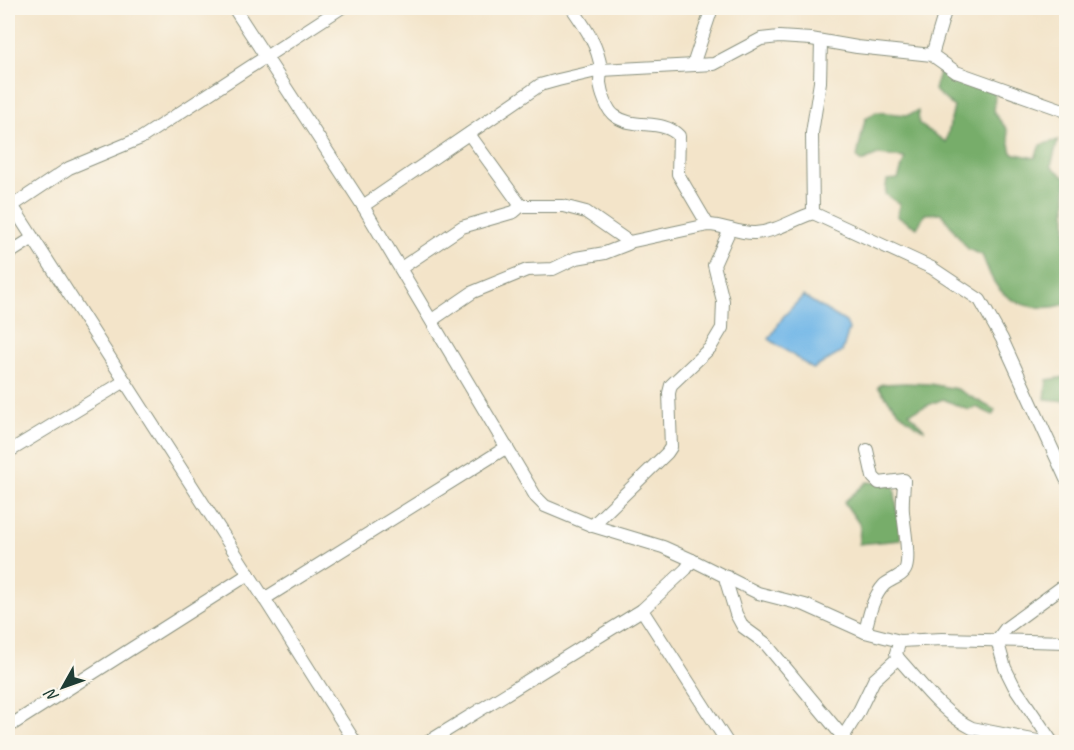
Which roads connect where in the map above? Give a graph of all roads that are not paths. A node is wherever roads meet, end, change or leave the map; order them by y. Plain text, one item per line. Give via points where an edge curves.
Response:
1 (234, 8) edge
2 (341, 8) edge
3 (572, 8) edge
4 (712, 8) edge
5 (946, 8) edge
6 (821, 42) junction
7 (932, 55) junction
8 (267, 56) junction
9 (693, 64) junction
10 (601, 70) junction
11 (1066, 111) edge
12 (469, 134) junction
13 (10, 203) edge
14 (363, 206) junction
15 (521, 206) junction
16 (813, 213) junction
17 (708, 225) junction
18 (730, 229) junction
19 (33, 238) junction
20 (629, 242) junction
21 (8, 254) edge
22 (401, 268) junction
23 (432, 320) junction
24 (125, 381) junction
25 (507, 447) junction
26 (867, 450) dead end
27 (8, 452) edge
28 (1066, 479) edge
29 (593, 526) junction
30 (692, 560) junction
31 (249, 574) junction
32 (728, 577) junction
33 (1066, 585) edge
34 (264, 599) junction
35 (642, 610) junction
36 (865, 632) junction
37 (997, 640) junction
38 (900, 641) junction
39 (1066, 642) edge
40 (898, 658) junction
41 (8, 724) edge
42 (842, 740) edge
43 (354, 742) edge
44 (428, 742) edge
45 (727, 742) edge
46 (1043, 742) edge
47 (1052, 742) edge

1 - 8 street
2 - 8 street
3 - 10 street via 595,44
4 - 9 street
5 - 7 street
6 - 7 street
6 - 9 street via 761,39 714,64
6 - 16 street via 812,133
7 - 11 street via 956,72
8 - 13 street via 141,138 69,168
8 - 14 street
9 - 10 street
10 - 12 street via 540,85
10 - 17 street via 600,85 615,116 673,129 679,136 678,174
12 - 14 street
12 - 15 street
13 - 19 street
14 - 22 street
15 - 20 street via 563,206 586,212
15 - 22 street via 514,212 462,227
16 - 18 street via 773,231
16 - 28 street via 932,268 980,300
17 - 18 street
17 - 20 street
18 - 29 street via 714,266 723,301 722,328 710,348 671,385 671,447
19 - 21 street
19 - 24 street
20 - 23 street via 553,269 527,270 472,292
22 - 23 street
23 - 25 street
24 - 27 street
24 - 31 street
25 - 29 street via 545,506
25 - 34 street
26 - 36 street via 873,477 879,483 904,480 907,548 906,568 878,594
29 - 30 street
30 - 32 street
30 - 35 street
31 - 34 street
31 - 41 street
32 - 36 street via 758,593 805,605
32 - 42 street via 726,581 743,627 765,643
33 - 37 street via 1006,628
34 - 43 street
35 - 44 street
35 - 45 street
36 - 38 street
37 - 38 street
37 - 39 street
37 - 47 street via 1014,686
38 - 40 street
40 - 42 street via 874,680
40 - 46 street via 965,724

